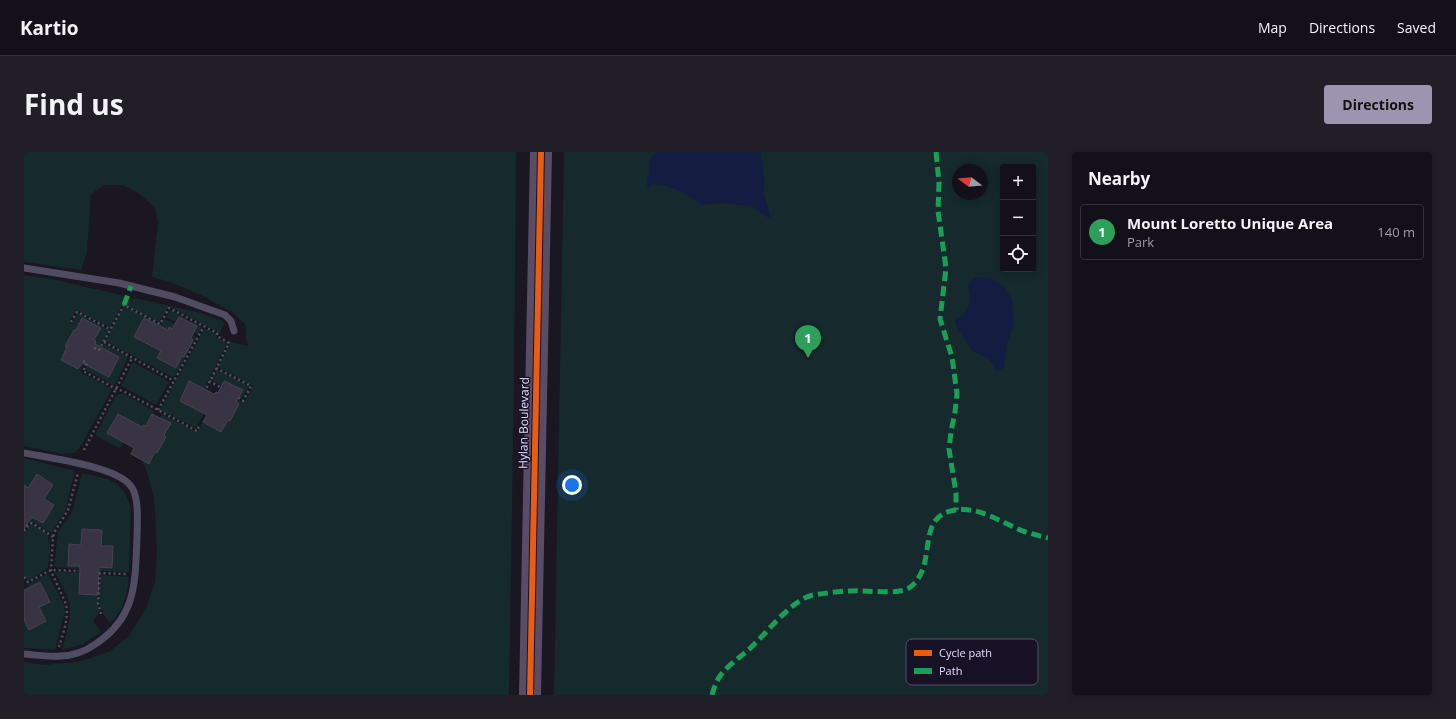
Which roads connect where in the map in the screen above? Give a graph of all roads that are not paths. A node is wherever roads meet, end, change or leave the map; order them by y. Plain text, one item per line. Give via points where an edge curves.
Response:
1 (541, 152) edge
2 (24, 268) edge
3 (234, 331) dead end
4 (24, 453) edge
5 (24, 654) edge
6 (530, 695) edge

1 - 6 main road, Hylan Boulevard
2 - 3 lane via 119,283 175,297 225,315 231,321
4 - 5 lane via 99,468 116,475 130,485 136,498 137,524 134,582 129,606 118,624 105,638 75,654

